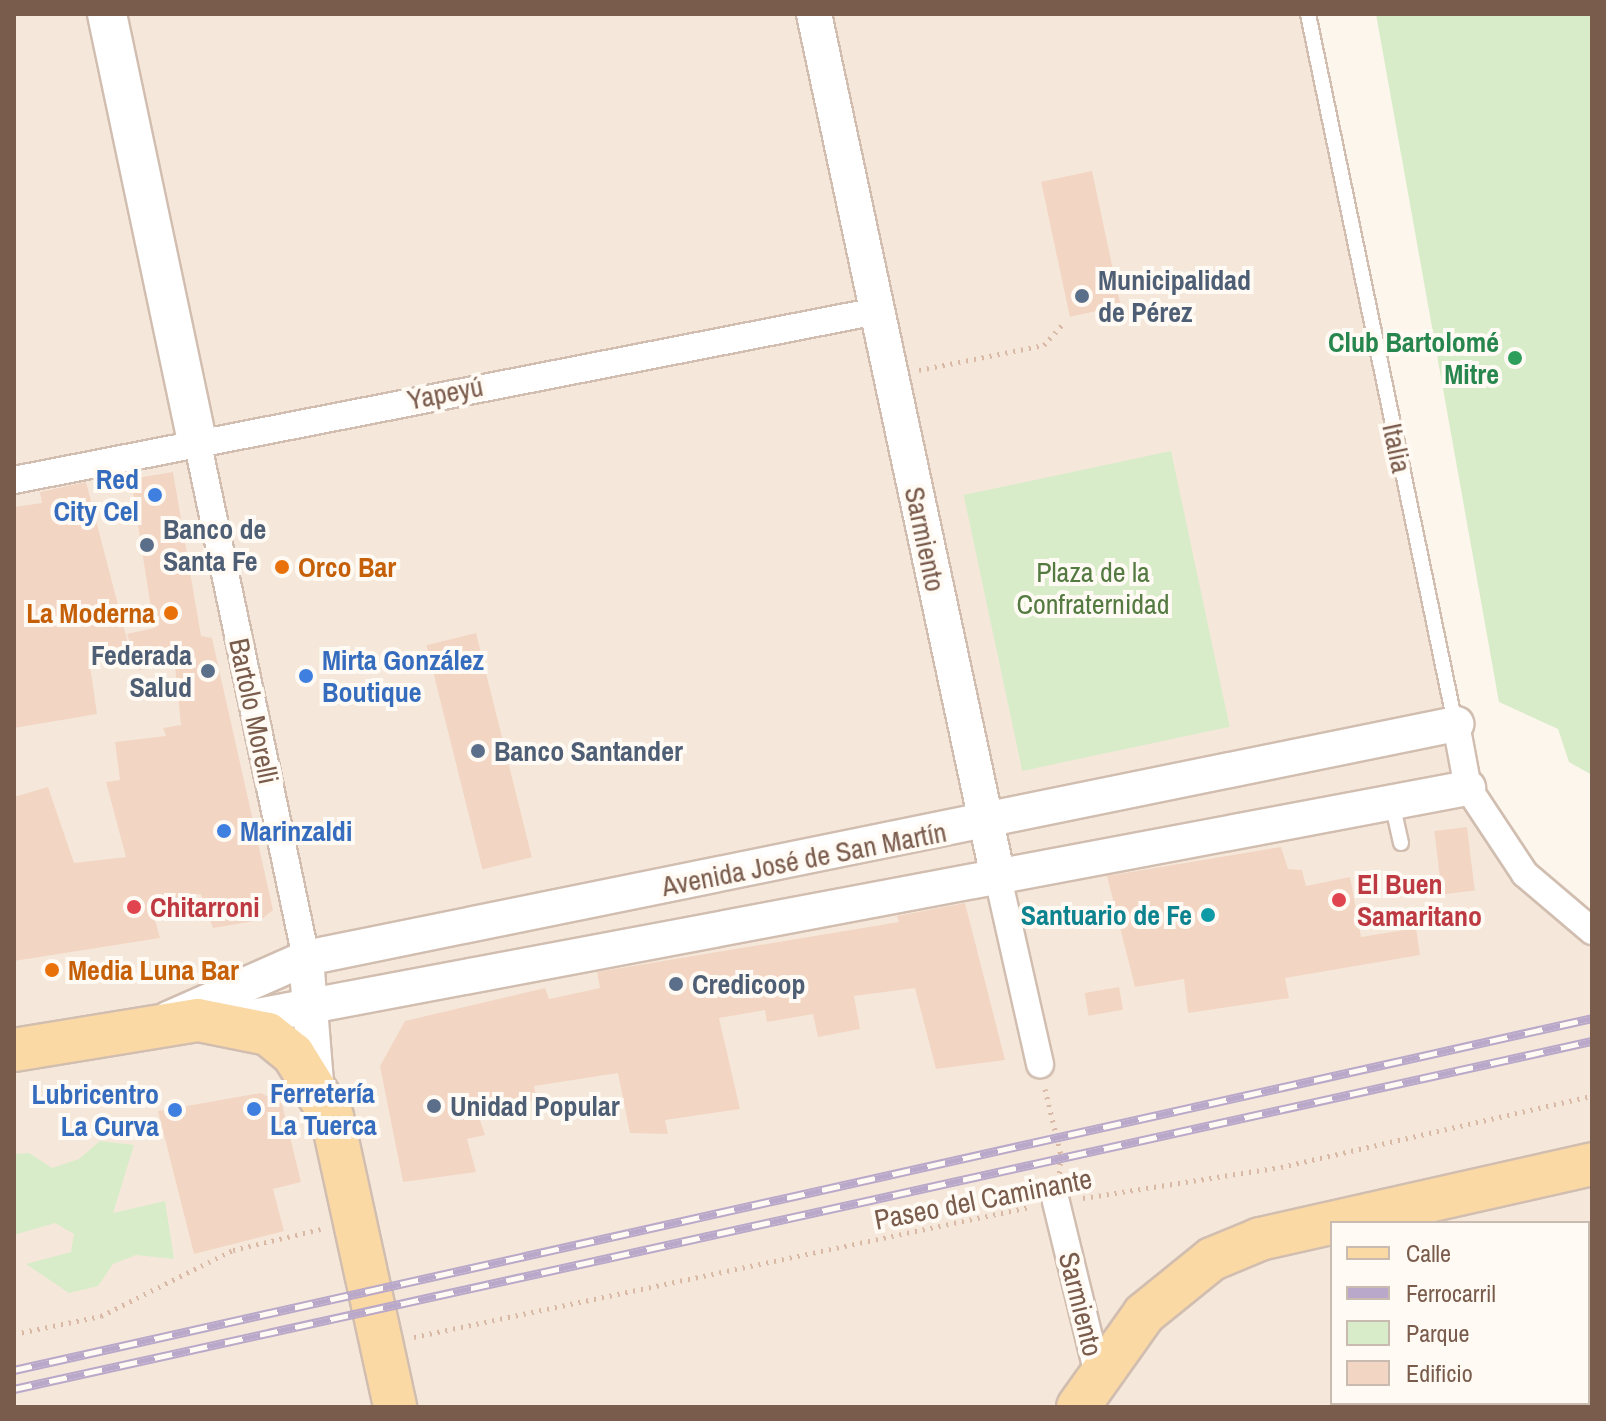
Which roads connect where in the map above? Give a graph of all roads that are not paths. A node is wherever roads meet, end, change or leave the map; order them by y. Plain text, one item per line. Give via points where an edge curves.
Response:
1 (107, 14) edge
2 (814, 14) edge
3 (1308, 14) edge
4 (877, 311) junction
5 (197, 440) junction
6 (14, 480) edge
7 (1456, 724) junction
8 (1468, 788) junction
9 (1392, 803) junction
10 (985, 823) junction
11 (1401, 843) dead end
12 (999, 882) junction
13 (1592, 931) edge
14 (306, 958) junction
15 (311, 1011) junction
16 (162, 1021) junction
17 (231, 1021) junction
18 (14, 1050) edge
19 (1040, 1064) road end
20 (316, 1082) junction
21 (1592, 1164) edge
22 (1056, 1202) road end
23 (1340, 1221) edge
24 (1330, 1223) edge
25 (1094, 1398) edge
26 (395, 1407) edge

1 - 5 main road, Bartolo Morelli
2 - 4 street, Sarmiento
3 - 7 lane, Italia
4 - 5 street, Yapeyú
4 - 10 street, Sarmiento
5 - 6 street, Yapeyú
5 - 14 street, Bartolo Morelli
7 - 8 street, Italia
7 - 10 street, Avenida José de San Martín
8 - 9 street, Avenida José de San Martín
8 - 13 street via 1525,874
9 - 11 lane
9 - 12 street, Avenida José de San Martín
10 - 12 street, Sarmiento
10 - 14 street, Avenida José de San Martín
12 - 15 street, Avenida José de San Martín
12 - 19 street, Sarmiento
14 - 15 street, Bartolo Morelli
14 - 16 street, Avenida José de San Martín
15 - 17 street, Avenida José de San Martín
15 - 20 street, Bartolo Morelli
16 - 17 main road, Avenida José de San Martín
16 - 18 main road, Avenida José de San Martín
17 - 20 main road via 268,1034
20 - 26 main road, Bartolo Morelli via 332,1117
21 - 23 main road
22 - 25 street, Sarmiento
24 - 25 main road via 1260,1239 1212,1259 1144,1314

